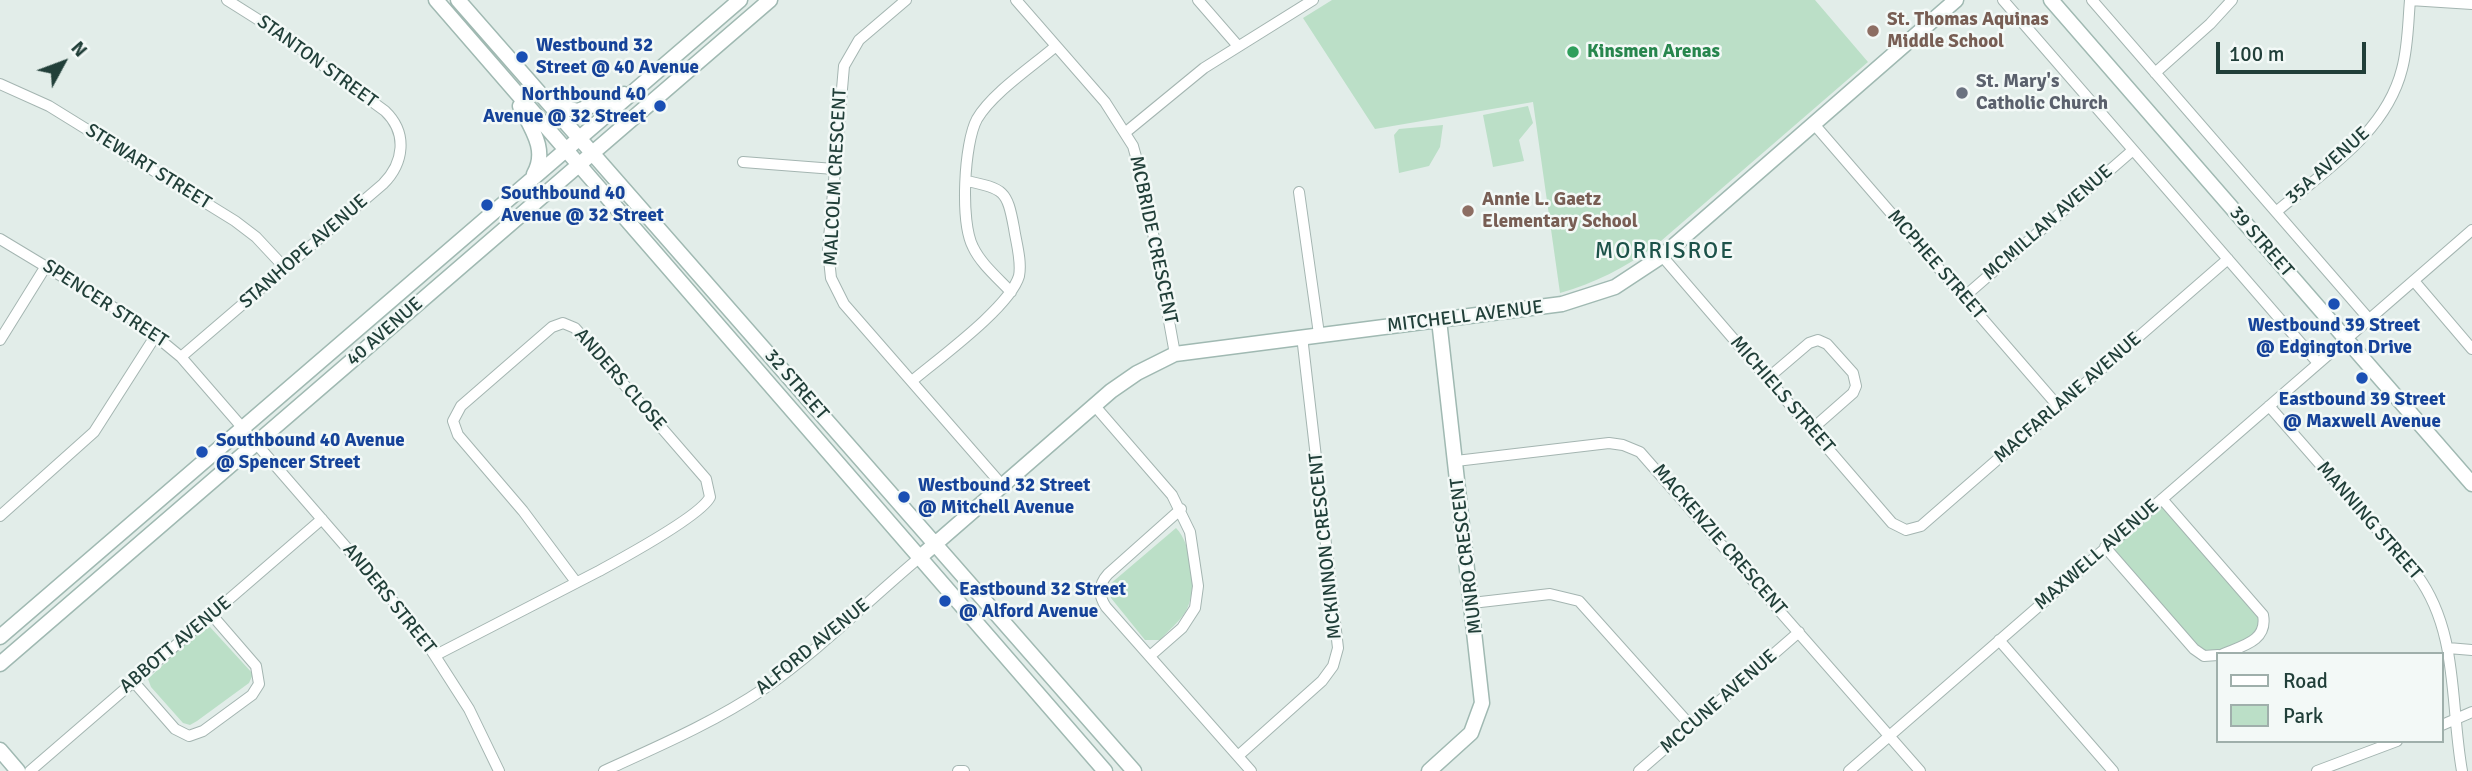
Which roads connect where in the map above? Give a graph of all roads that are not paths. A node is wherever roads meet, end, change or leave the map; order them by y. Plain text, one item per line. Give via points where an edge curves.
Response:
1 (227, 0) edge
2 (436, 0) edge
3 (458, 0) edge
4 (740, 0) edge
5 (770, 0) edge
6 (906, 0) edge
7 (1016, 0) edge
8 (1198, 0) edge
9 (1313, 0) edge
10 (1956, 0) edge
11 (2003, 0) edge
12 (2050, 0) edge
13 (2092, 0) edge
14 (2232, 0) edge
15 (2410, 0) edge
16 (2472, 4) edge
17 (1056, 46) junction
18 (1238, 46) junction
19 (2155, 72) junction
20 (643, 82) junction
21 (508, 83) junction
22 (0, 84) edge
23 (547, 101) junction
24 (1813, 123) junction
25 (1126, 132) junction
26 (399, 133) joint
27 (580, 138) junction
28 (566, 150) junction
29 (2133, 150) junction
30 (593, 153) junction
31 (743, 162) dead end
32 (579, 165) junction
33 (834, 169) junction
34 (531, 180) junction
35 (967, 181) junction
36 (1299, 192) dead end
37 (2277, 212) junction
38 (2472, 230) edge
39 (0, 239) edge
40 (1662, 256) junction
41 (2228, 259) junction
42 (46, 266) junction
43 (285, 268) junction
44 (2414, 281) junction
45 (1011, 292) junction
46 (1964, 297) junction
47 (2369, 319) junction
48 (1439, 320) junction
49 (1319, 334) junction
50 (156, 335) junction
51 (1302, 337) junction
52 (0, 340) edge
53 (2346, 340) junction
54 (2472, 349) edge
55 (1175, 354) junction
56 (181, 357) junction
57 (2318, 363) junction
58 (1768, 378) junction
59 (912, 381) junction
60 (1094, 405) junction
61 (2059, 406) junction
62 (2269, 406) junction
63 (243, 428) junction
64 (1812, 429) junction
65 (256, 443) junction
66 (1455, 461) junction
67 (2472, 484) edge
68 (1002, 485) junction
69 (2162, 499) junction
70 (1181, 509) junction
71 (0, 516) edge
72 (322, 519) junction
73 (1906, 530) joint
74 (935, 544) junction
75 (2105, 547) junction
76 (919, 558) junction
77 (576, 582) junction
78 (1472, 603) junction
79 (211, 614) junction
80 (1799, 632) junction
81 (0, 637) edge
82 (1999, 640) junction
83 (2448, 648) junction
84 (2472, 650) edge
85 (2227, 652) edge
86 (436, 655) junction
87 (2216, 655) edge
88 (1150, 656) junction
89 (0, 664) edge
90 (133, 681) junction
91 (2472, 712) edge
92 (2456, 720) junction
93 (2444, 724) edge
94 (1691, 726) junction
95 (1889, 736) junction
96 (2392, 743) edge
97 (0, 750) edge
98 (1238, 756) junction
99 (18, 771) edge
100 (30, 771) edge
101 (499, 771) edge
102 (604, 771) edge
103 (958, 771) edge
104 (964, 771) edge
105 (1105, 771) edge
106 (1134, 771) edge
107 (1251, 771) edge
108 (1429, 771) edge
109 (1639, 771) edge
110 (1849, 771) edge
111 (1920, 771) edge
112 (2113, 771) edge
113 (2317, 771) edge
114 (2462, 771) edge

1 - 26 street, STANTON STREET via 385,111
2 - 21 main road, 32 STREET
3 - 23 main road, 32 STREET
4 - 20 main road, 40 AVENUE
5 - 30 main road, 40 AVENUE
6 - 33 street, MALCOLM CRESCENT via 863,36 846,60
7 - 17 street, MCBRIDE CRESCENT
8 - 18 street
9 - 18 street
10 - 24 main road, MITCHELL AVENUE
11 - 29 street, 39 STREET
12 - 53 main road, 39 STREET
13 - 19 street, 39 STREET
14 - 19 street
15 - 16 street
15 - 37 street, 35A AVENUE via 2403,68 2387,108 2366,134
17 - 25 street, MCBRIDE CRESCENT
17 - 35 street via 977,120
18 - 25 street via 1190,78
19 - 37 street, 39 STREET
20 - 23 main road via 621,96 577,111
20 - 27 main road, 40 AVENUE
21 - 28 main road, 32 STREET
21 - 34 main road via 540,148 541,159
22 - 43 street, STEWART STREET via 48,106 235,221
23 - 27 main road, 32 STREET
24 - 40 main road, MITCHELL AVENUE
24 - 46 street, MCPHEE STREET
25 - 55 street, MCBRIDE CRESCENT via 1143,177
26 - 43 street, STANHOPE AVENUE via 399,158 387,180
27 - 28 main road, 40 AVENUE
27 - 30 main road, 32 STREET
28 - 32 main road, 32 STREET
28 - 34 main road, 40 AVENUE
29 - 41 street, 39 STREET
29 - 46 street, MCMILLAN AVENUE
30 - 32 main road, 40 AVENUE
30 - 74 main road, 32 STREET
31 - 33 street
32 - 65 main road, 40 AVENUE
32 - 76 main road, 32 STREET
33 - 59 street, MALCOLM CRESCENT via 828,250 833,285 844,304
34 - 63 main road, 40 AVENUE
35 - 45 street via 965,223 971,244
35 - 45 street via 994,187 1008,200 1020,267
36 - 49 street
37 - 47 street, 39 STREET
38 - 44 street, MAXWELL AVENUE
39 - 42 street, SPENCER STREET
40 - 48 main road, MITCHELL AVENUE via 1628,280 1586,299
40 - 58 street, MICHIELS STREET
41 - 57 street, 39 STREET
41 - 61 street, MACFARLANE AVENUE
42 - 50 street, SPENCER STREET
42 - 52 street
43 - 56 street, STANHOPE AVENUE
44 - 47 street, MAXWELL AVENUE
44 - 54 street
45 - 59 street
46 - 61 street, MCPHEE STREET
47 - 53 street, MAXWELL AVENUE
48 - 49 main road, MITCHELL AVENUE
48 - 66 main road, MUNRO CRESCENT
49 - 51 main road, MITCHELL AVENUE
50 - 56 street, SPENCER STREET
50 - 71 street via 94,432
51 - 55 main road, MITCHELL AVENUE
51 - 98 street, MCKINNON CRESCENT via 1338,648 1322,681
53 - 57 street, MAXWELL AVENUE
53 - 67 main road, 39 STREET
55 - 60 main road, MITCHELL AVENUE via 1137,373
56 - 63 street, SPENCER STREET
57 - 62 street, MAXWELL AVENUE
58 - 64 street, MICHIELS STREET
58 - 64 street via 1818,340 1853,373 1853,393
59 - 68 street, MALCOLM CRESCENT
60 - 68 main road, MITCHELL AVENUE
60 - 70 street
61 - 73 street, MACFARLANE AVENUE via 1921,526
62 - 69 street, MAXWELL AVENUE
62 - 83 street, MANNING STREET via 2423,584 2438,610
63 - 65 street, SPENCER STREET
63 - 81 main road, 40 AVENUE
64 - 73 street, MICHIELS STREET via 1892,523
65 - 72 street, ANDERS STREET
65 - 89 main road, 40 AVENUE
66 - 78 main road, MUNRO CRESCENT
66 - 80 street, MACKENZIE CRESCENT via 1609,443 1632,448 1652,463
68 - 74 main road, MITCHELL AVENUE
69 - 75 street, MAXWELL AVENUE
69 - 85 street via 2263,615 2257,639
70 - 88 street via 1192,540 1198,594 1187,622
70 - 88 street via 1108,574 1100,589 1106,607
72 - 79 street, ABBOTT AVENUE
72 - 86 street, ANDERS STREET
74 - 76 main road, ALFORD AVENUE
74 - 106 main road, 32 STREET
75 - 82 street, MAXWELL AVENUE
75 - 87 street via 2199,653
76 - 102 street, ALFORD AVENUE via 763,689 702,725
76 - 105 main road, 32 STREET
77 - 77 street, ANDERS CLOSE via 699,510 708,502 710,489 575,328 564,323 552,327 461,406 453,421 458,435
77 - 86 street, ANDERS CLOSE
78 - 94 street via 1550,594 1579,600
78 - 108 main road, MUNRO CRESCENT via 1482,711 1466,738
79 - 90 street, ABBOTT AVENUE
79 - 90 street via 258,671 259,684 252,695 204,732 184,736
80 - 94 street, MCCUNE AVENUE
80 - 95 street, MACKENZIE CRESCENT
82 - 95 street, MAXWELL AVENUE
82 - 112 street
83 - 84 street
83 - 92 street, MANNING STREET
86 - 101 street, ANDERS STREET
88 - 98 street
90 - 100 street, ABBOTT AVENUE
91 - 92 street
92 - 93 street
92 - 114 street, MANNING STREET
94 - 109 street, MCCUNE AVENUE
95 - 110 street, MAXWELL AVENUE
95 - 111 street, MACKENZIE CRESCENT
96 - 113 street
97 - 99 main road
98 - 107 street
103 - 104 street

